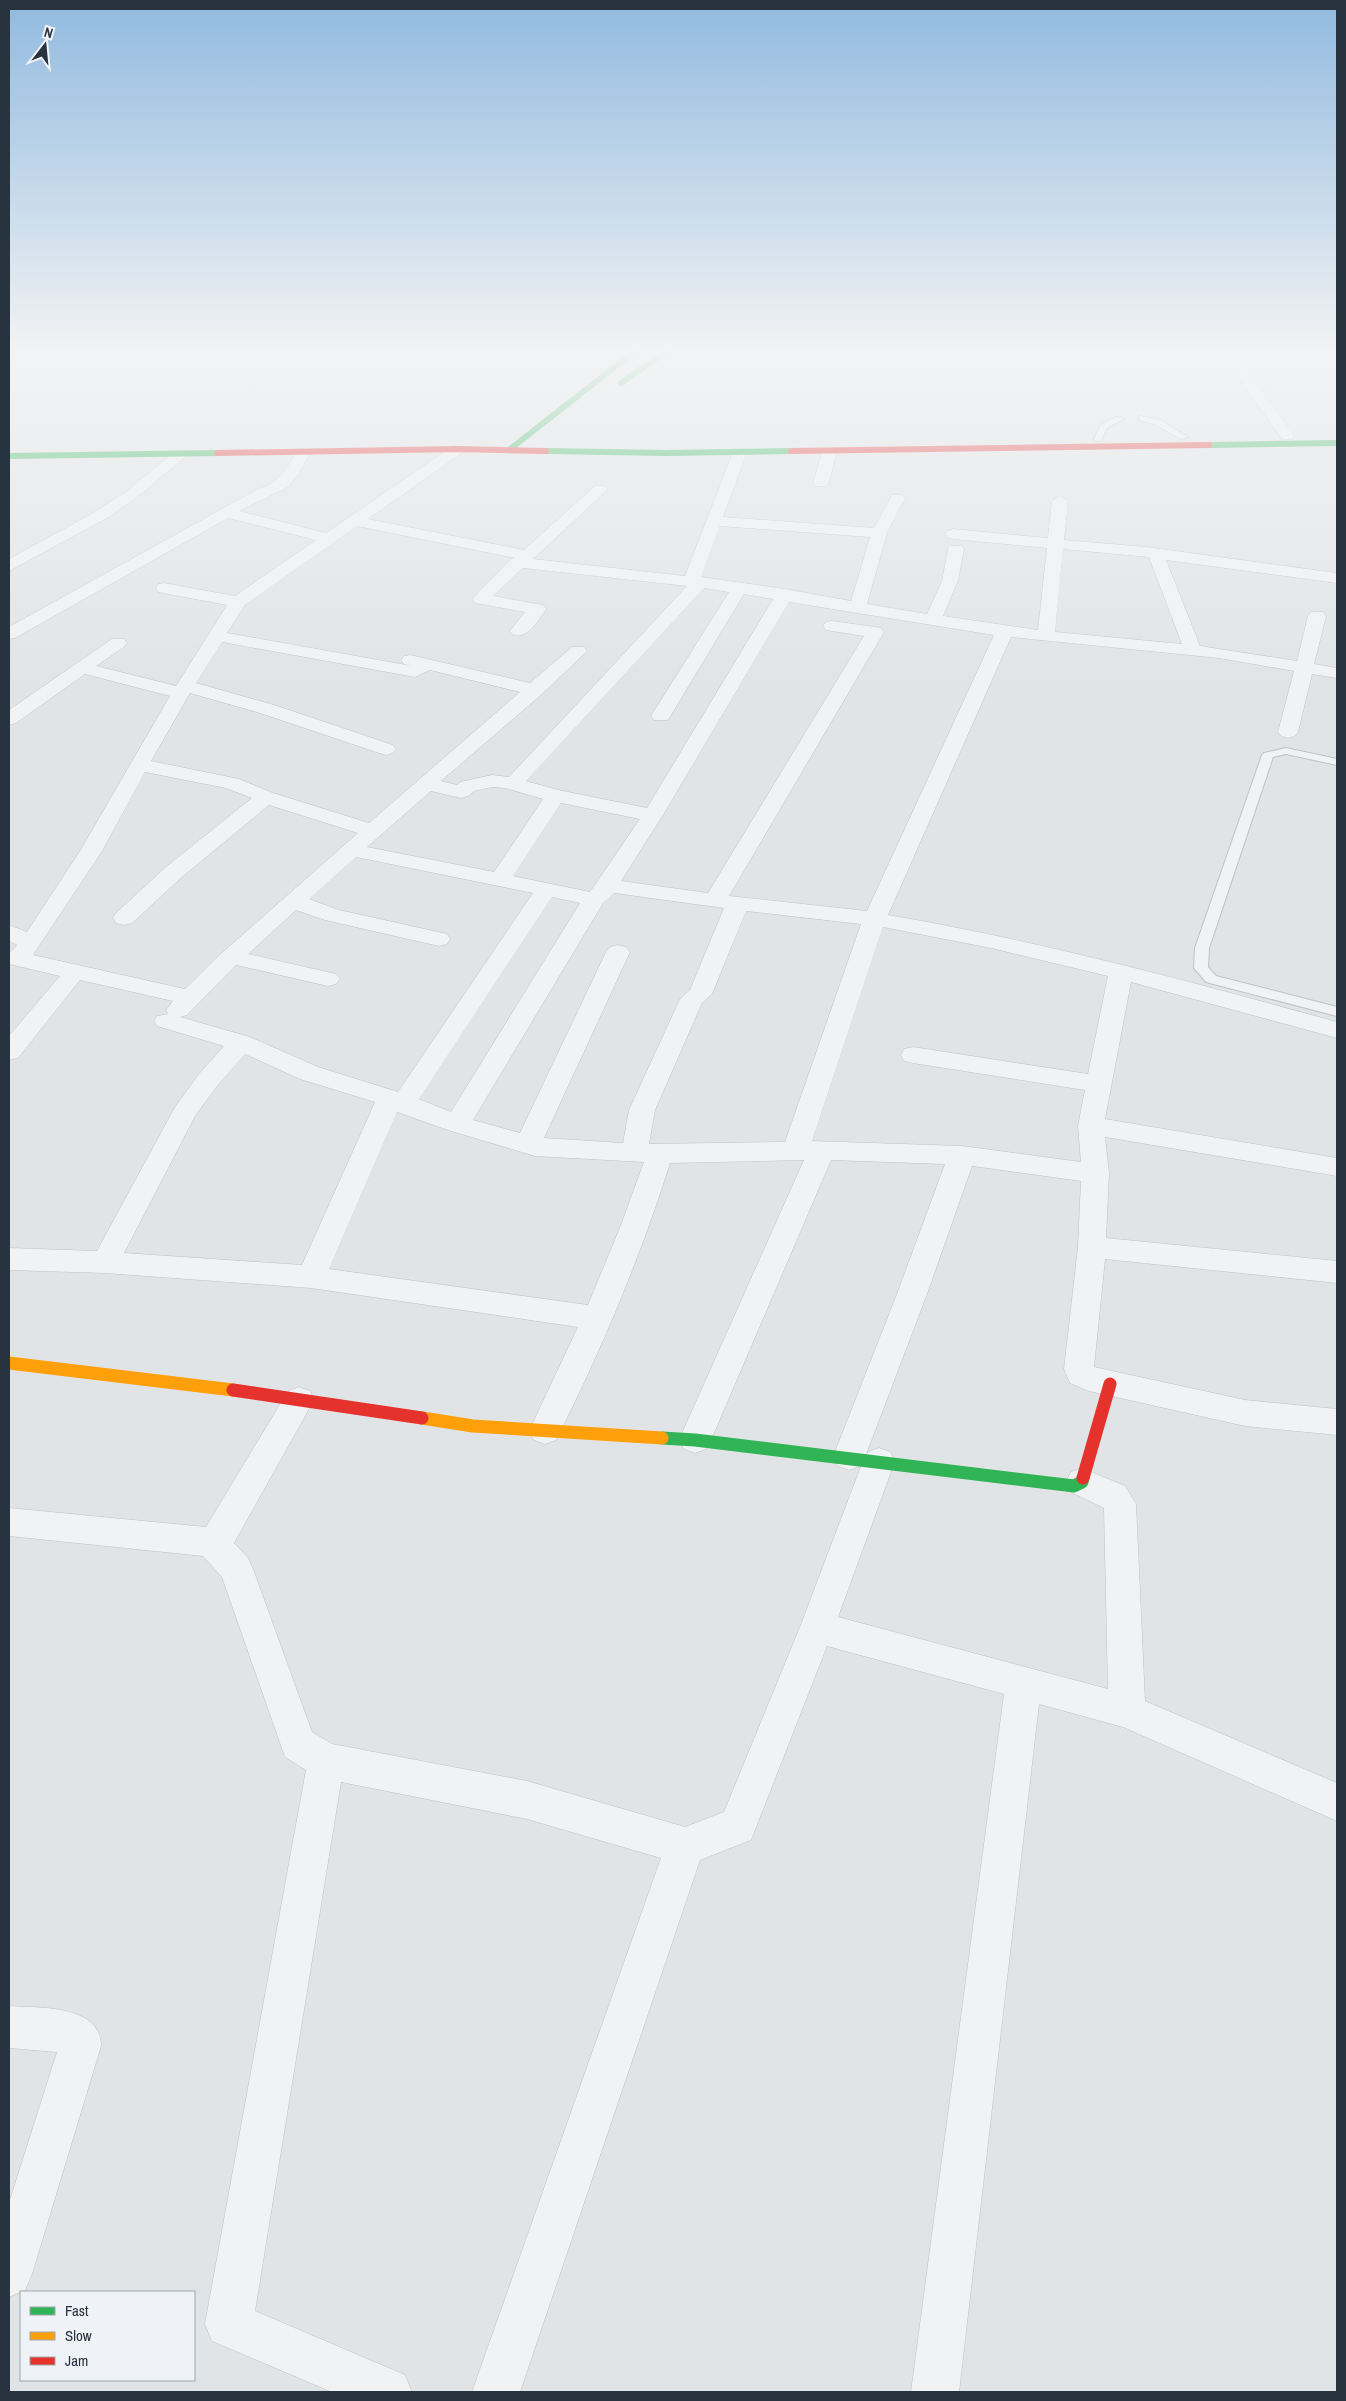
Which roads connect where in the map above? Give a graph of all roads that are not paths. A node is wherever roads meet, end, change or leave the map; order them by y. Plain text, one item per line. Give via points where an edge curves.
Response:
1 (169, 463) edge
2 (298, 463) edge
3 (438, 463) edge
4 (736, 463) edge
5 (827, 463) edge
6 (822, 483) dead end
7 (600, 489) dead end
8 (897, 498) dead end
9 (1060, 501) dead end
10 (226, 512) junction
11 (354, 521) junction
12 (712, 521) junction
13 (879, 533) junction
14 (1150, 533) dead end
15 (329, 539) junction
16 (1056, 544) junction
17 (1151, 553) junction
18 (522, 558) junction
19 (9, 566) edge
20 (1337, 578) edge
21 (695, 581) junction
22 (740, 587) junction
23 (164, 588) dead end
24 (785, 594) junction
25 (238, 602) junction
26 (863, 607) junction
27 (1317, 616) dead end
28 (933, 619) junction
29 (832, 626) dead end
30 (1005, 630) junction
31 (519, 631) dead end
32 (859, 631) junction
33 (9, 634) edge
34 (216, 636) junction
35 (1046, 636) junction
36 (118, 644) dead end
37 (1193, 650) junction
38 (578, 651) dead end
39 (399, 657) dead end
40 (427, 664) junction
41 (1305, 667) junction
42 (81, 668) junction
43 (1337, 674) edge
44 (183, 689) junction
45 (535, 690) junction
46 (660, 716) dead end
47 (9, 719) edge
48 (1288, 732) dead end
49 (386, 749) dead end
50 (1337, 762) edge
51 (141, 765) junction
52 (427, 784) junction
53 (513, 784) junction
54 (555, 796) junction
55 (266, 797) junction
56 (653, 815) junction
57 (373, 831) junction
58 (351, 850) junction
59 (500, 880) junction
60 (546, 890) junction
61 (601, 892) junction
62 (293, 901) junction
63 (727, 901) junction
64 (124, 918) dead end
65 (874, 920) junction
66 (9, 932) edge
67 (439, 939) dead end
68 (31, 944) junction
69 (618, 952) dead end
70 (231, 957) junction
71 (1121, 971) junction
72 (72, 973) junction
73 (328, 979) dead end
74 (191, 998) junction
75 (1337, 1011) edge
76 (1337, 1030) edge
77 (241, 1043) junction
78 (9, 1052) edge
79 (913, 1055) dead end
80 (1099, 1084) junction
81 (396, 1102) junction
82 (457, 1124) junction
83 (1091, 1126) junction
84 (528, 1145) junction
85 (809, 1151) junction
86 (647, 1153) junction
87 (962, 1155) junction
88 (1337, 1168) edge
89 (1095, 1172) junction
90 (1092, 1247) junction
91 (9, 1259) edge
92 (105, 1262) junction
93 (1337, 1272) edge
94 (311, 1277) junction
95 (597, 1318) junction
96 (9, 1363) edge
97 (1110, 1384) junction
98 (299, 1400) junction
99 (1337, 1422) edge
100 (545, 1431) junction
101 (695, 1440) junction
102 (864, 1459) junction
103 (1082, 1482) junction
104 (9, 1522) edge
105 (212, 1542) junction
106 (817, 1627) junction
107 (1023, 1684) junction
108 (1127, 1711) junction
109 (326, 1762) junction
110 (1337, 1802) edge
111 (685, 1846) junction
112 (9, 2027) edge
113 (10, 2266) edge
114 (388, 2392) edge
115 (496, 2392) edge
116 (936, 2392) edge

1 - 19 street via 101,515
2 - 10 street via 276,490 261,493
3 - 11 street
4 - 12 street
5 - 6 street
7 - 18 street
8 - 13 street
9 - 16 street
10 - 15 street
10 - 33 street
11 - 15 street
11 - 18 street
12 - 13 street
12 - 21 street
13 - 26 street
14 - 17 street
15 - 25 street
16 - 17 street
16 - 28 street via 955,541 950,581
16 - 35 street
17 - 20 street
17 - 37 street
18 - 21 street
18 - 31 street via 480,599 537,609
21 - 22 street
21 - 53 street
22 - 24 street
22 - 46 street
23 - 25 street
24 - 26 street
24 - 56 street
25 - 34 street
26 - 28 street
26 - 32 street
27 - 41 street
28 - 30 street
29 - 32 street
30 - 35 street
30 - 65 street
32 - 63 street via 875,632
34 - 40 street via 415,672
34 - 44 street
35 - 37 street
36 - 42 street
37 - 41 street
38 - 45 street
39 - 40 street
40 - 45 street
41 - 43 street
41 - 48 street
42 - 44 street
42 - 47 street
44 - 49 street via 267,709
44 - 51 street
45 - 52 street
50 - 75 lane via 1286,751 1268,755 1202,948 1201,968 1211,980
51 - 55 street via 232,783
51 - 68 street
52 - 53 street via 461,792 467,786 492,781
52 - 57 street
53 - 54 street
54 - 56 street
54 - 59 street
55 - 57 street
55 - 64 street via 174,872
56 - 61 street
57 - 58 street
58 - 59 street
58 - 62 street
59 - 60 street
60 - 61 street
60 - 81 street
61 - 63 street
61 - 82 street
62 - 67 street via 334,915
62 - 70 street
63 - 65 street
63 - 86 street via 700,994 692,1000 642,1110
65 - 71 street via 979,939
65 - 85 street
66 - 68 street
68 - 72 street via 17,959
69 - 84 street
70 - 73 street
70 - 74 street
71 - 76 street
71 - 80 street
72 - 74 street
72 - 78 street
74 - 77 street via 166,1021
77 - 81 street via 310,1073
77 - 92 street via 184,1113
79 - 80 street
80 - 83 street
81 - 82 street
81 - 94 street
82 - 84 street
83 - 88 street
83 - 89 street
84 - 86 street
85 - 86 street
85 - 87 street
85 - 101 street
86 - 95 street via 633,1233
87 - 89 street
87 - 102 street via 912,1294
89 - 90 street
90 - 93 street
90 - 97 street via 1079,1369 1089,1379
91 - 92 street
92 - 94 street
94 - 95 street
95 - 100 street
96 - 98 main road via 164,1380
97 - 99 street via 1245,1413
97 - 103 main road
98 - 100 main road via 474,1426
98 - 105 street via 221,1535
100 - 101 main road
101 - 102 main road
102 - 103 main road via 1059,1485 1074,1486
102 - 106 street
103 - 108 street via 1114,1496 1120,1504
104 - 105 street
105 - 109 street via 236,1568 298,1744
106 - 107 street
106 - 111 street via 737,1826
107 - 108 street
107 - 116 street
108 - 110 street
109 - 111 street via 527,1800
109 - 114 street via 229,2324
111 - 115 street
112 - 113 street via 69,2032 80,2040

